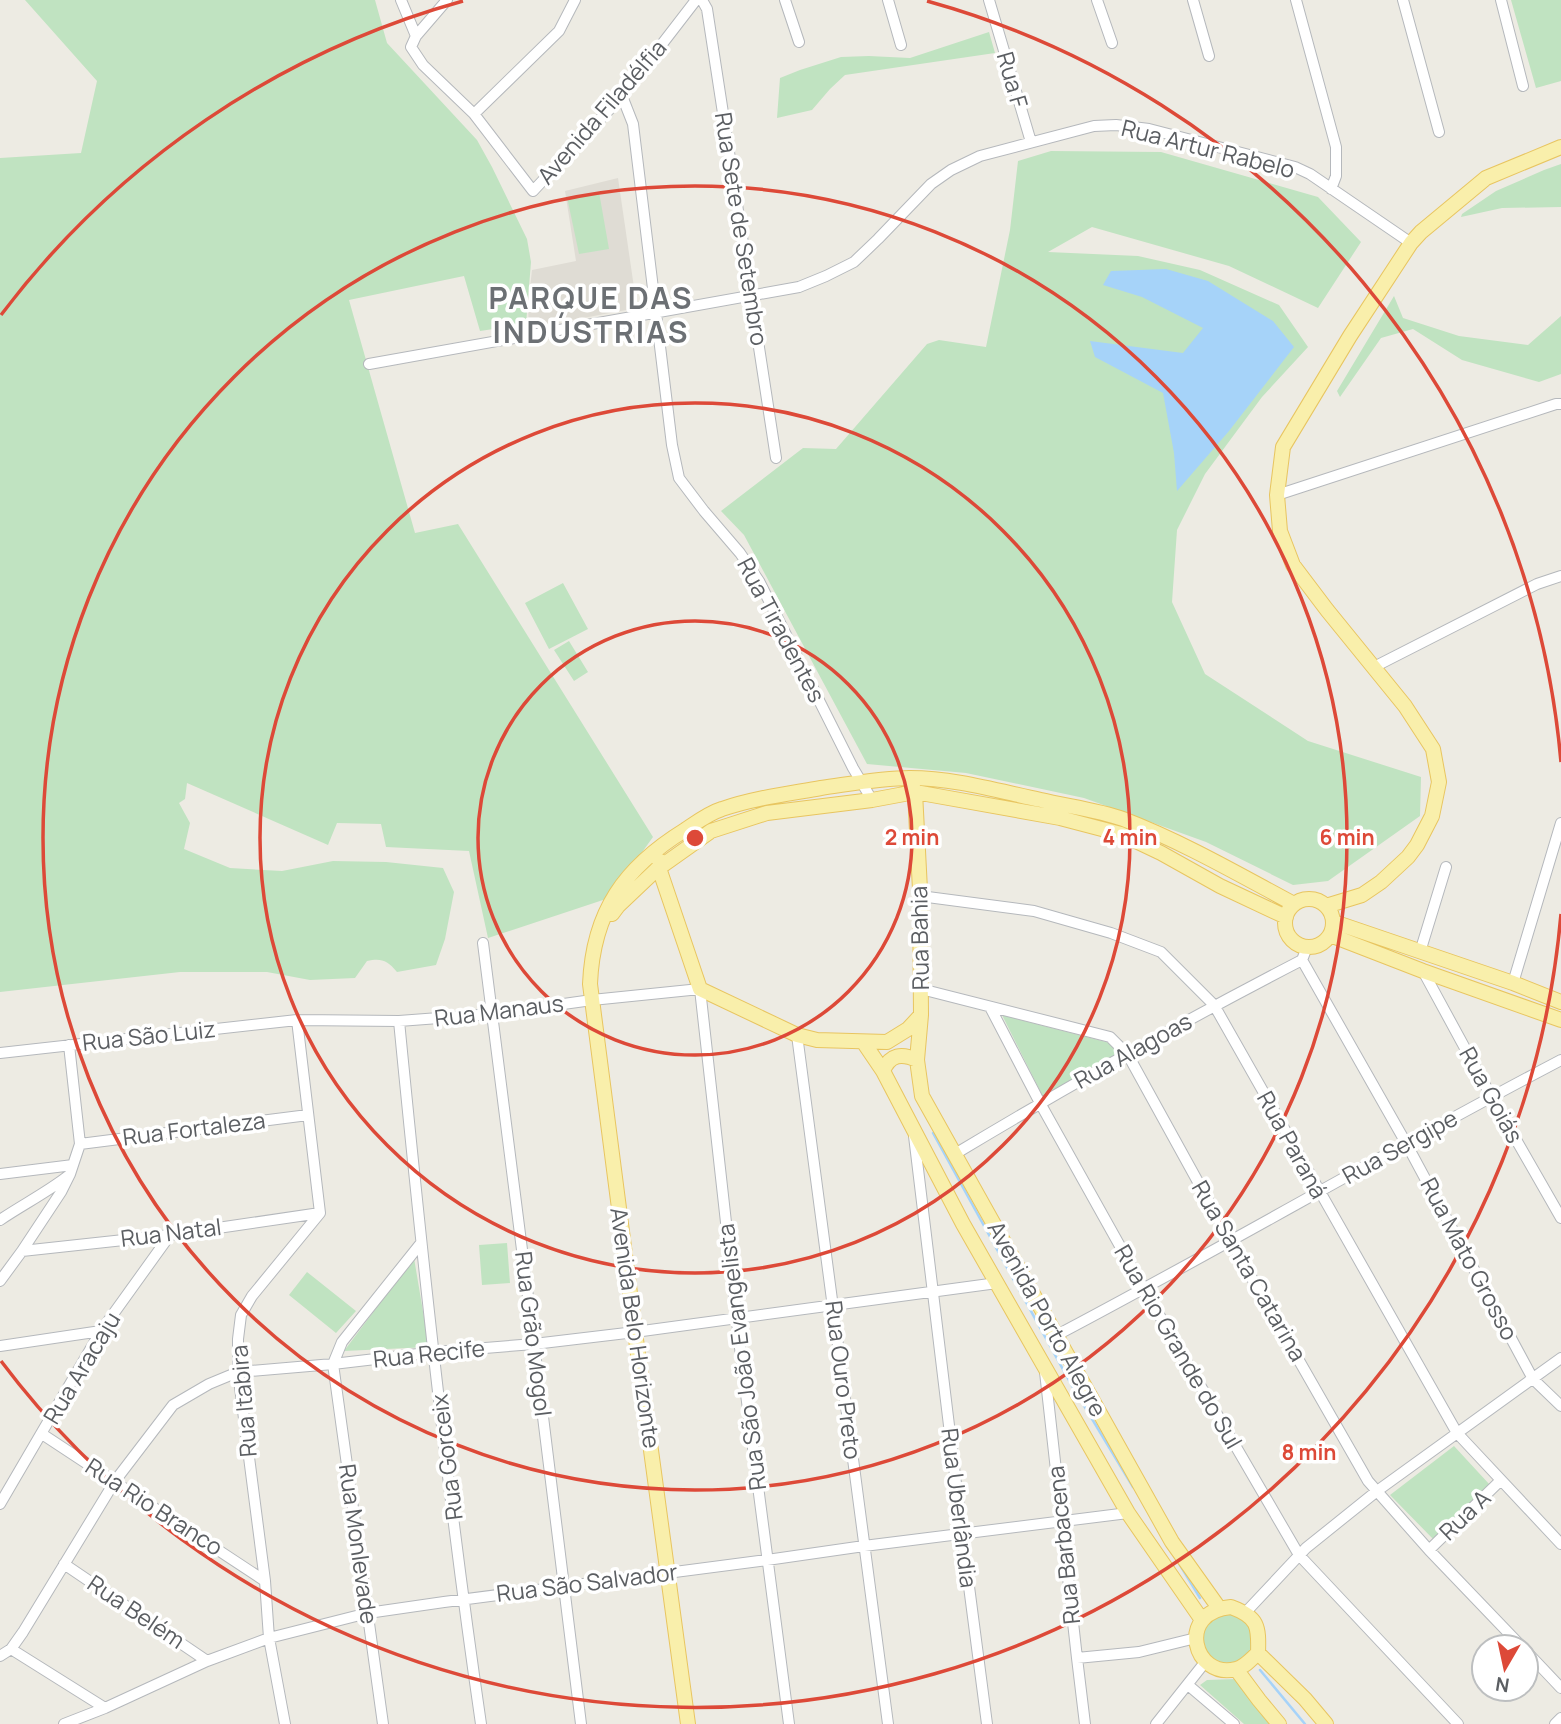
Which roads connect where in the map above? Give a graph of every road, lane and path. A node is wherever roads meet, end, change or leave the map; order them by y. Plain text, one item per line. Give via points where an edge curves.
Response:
1 (401, 0) edge
2 (447, 0) edge
3 (575, 0) edge
4 (696, 0) edge
5 (702, 0) edge
6 (785, 0) edge
7 (888, 0) edge
8 (989, 0) edge
9 (1097, 0) edge
10 (1193, 0) edge
11 (1296, 0) edge
12 (1403, 0) edge
13 (1501, 0) edge
14 (414, 42) junction
15 (799, 42) dead end
16 (1112, 43) dead end
17 (901, 45) dead end
18 (1209, 57) dead end
19 (1523, 86) dead end
20 (622, 96) junction
21 (474, 114) junction
22 (1439, 132) dead end
23 (1031, 142) junction
24 (1561, 147) edge
25 (1331, 189) junction
26 (1411, 243) junction
27 (751, 295) junction
28 (655, 312) junction
29 (369, 364) dead end
30 (1561, 404) edge
31 (776, 458) dead end
32 (1277, 495) junction
33 (1561, 576) edge
34 (1374, 667) junction
35 (909, 778) junction
36 (862, 782) junction
37 (915, 792) junction
38 (872, 800) junction
39 (1561, 823) edge
40 (662, 844) junction
41 (1446, 867) dead end
42 (659, 868) junction
43 (920, 896) junction
44 (1294, 904) junction
45 (1326, 906) junction
46 (1286, 917) junction
47 (1332, 929) junction
48 (598, 932) junction
49 (483, 943) dead end
50 (1420, 951) junction
51 (1304, 953) junction
52 (1423, 971) junction
53 (1513, 983) junction
54 (700, 989) junction
55 (921, 989) junction
56 (592, 1000) junction
57 (1561, 1002) edge
58 (1214, 1006) junction
59 (990, 1007) junction
60 (492, 1014) junction
61 (921, 1015) junction
62 (297, 1020) junction
63 (1561, 1020) edge
64 (399, 1021) junction
65 (797, 1035) junction
66 (864, 1043) junction
67 (69, 1045) junction
68 (0, 1054) edge
69 (1128, 1055) junction
70 (917, 1060) junction
71 (1561, 1060) edge
72 (883, 1071) junction
73 (1492, 1096) junction
74 (1040, 1103) junction
75 (309, 1115) junction
76 (914, 1131) junction
77 (1406, 1143) junction
78 (80, 1144) junction
79 (955, 1154) junction
80 (71, 1170) junction
81 (0, 1174) edge
82 (1319, 1192) junction
83 (320, 1213) junction
84 (1561, 1218) edge
85 (0, 1220) edge
86 (170, 1235) junction
87 (1230, 1240) junction
88 (421, 1243) junction
89 (22, 1251) junction
90 (0, 1281) edge
91 (997, 1283) junction
92 (1144, 1289) junction
93 (932, 1291) junction
94 (833, 1304) junction
95 (737, 1317) junction
96 (102, 1331) junction
97 (635, 1332) junction
98 (1056, 1335) junction
99 (534, 1343) junction
100 (0, 1346) edge
101 (435, 1352) junction
102 (1561, 1358) edge
103 (333, 1364) junction
104 (1044, 1365) junction
105 (238, 1372) junction
106 (1533, 1379) junction
107 (1561, 1406) edge
108 (1457, 1433) junction
109 (42, 1434) junction
110 (116, 1481) junction
111 (1500, 1481) junction
112 (1377, 1492) junction
113 (0, 1504) edge
114 (1128, 1513) junction
115 (1062, 1521) junction
116 (962, 1533) junction
117 (1561, 1544) edge
118 (864, 1546) junction
119 (1429, 1550) junction
120 (1299, 1555) junction
121 (767, 1560) junction
122 (65, 1564) junction
123 (668, 1573) junction
124 (265, 1581) junction
125 (564, 1586) junction
126 (463, 1599) junction
127 (1219, 1608) junction
128 (368, 1613) junction
129 (1245, 1613) junction
130 (1202, 1620) junction
131 (1509, 1633) edge
132 (270, 1638) junction
133 (1196, 1638) junction
134 (11, 1649) junction
135 (1258, 1653) junction
136 (0, 1656) edge
137 (1077, 1658) junction
138 (207, 1661) junction
139 (1206, 1661) junction
140 (1540, 1666) edge
141 (1236, 1669) junction
142 (1188, 1685) junction
143 (1561, 1688) edge
144 (105, 1707) junction
145 (1561, 1718) edge
146 (64, 1724) edge
147 (285, 1724) edge
148 (383, 1724) edge
149 (481, 1724) edge
150 (581, 1724) edge
151 (688, 1724) edge
152 (789, 1724) edge
153 (888, 1724) edge
154 (987, 1724) edge
155 (1085, 1724) edge
156 (1156, 1724) edge
157 (1234, 1724) edge
158 (1279, 1724) edge
159 (1326, 1724) edge
160 (1458, 1724) edge
161 (1555, 1724) edge

1 - 14 street
2 - 14 street
3 - 21 street via 559,30
4 - 20 street, Avenida Filadélfia
5 - 27 street, Rua Sete de Setembro
6 - 15 street
7 - 17 street
8 - 23 street, Rua F
9 - 16 street
10 - 18 street
11 - 25 street via 1336,147
12 - 22 street
13 - 19 street
14 - 21 street via 423,65
20 - 21 street, Avenida Filadélfia via 533,191
20 - 28 street, Rua Tiradentes via 633,124
23 - 25 street, Rua Artur Rabelo via 1094,126 1138,128 1295,167
23 - 27 street, Rua Artur Rabelo via 979,156 951,170 931,184 854,262 799,287
24 - 26 main road via 1486,178
25 - 26 street, Rua Artur Rabelo
26 - 32 main road via 1283,447
27 - 28 street, Rua Artur Rabelo
27 - 31 street, Rua Sete de Setembro
28 - 29 street, Rua Artur Rabelo
28 - 36 street, Rua Tiradentes via 679,478 759,581
30 - 32 street
32 - 34 main road via 1280,531 1293,565
33 - 34 street
34 - 45 main road via 1433,749 1439,782 1432,816 1408,857 1362,895
35 - 36 main road, Avenida Belo Horizonte
35 - 37 main road, Rua Bahia
35 - 44 main road, Avenida Belo Horizonte via 945,780 1122,818
36 - 38 street, Rua Tiradentes
36 - 40 main road, Avenida Belo Horizonte via 761,797 719,810
37 - 38 main road, Avenida Belo Horizonte
37 - 43 main road, Rua Bahia
37 - 46 main road, Avenida Belo Horizonte via 1121,834
38 - 42 main road, Avenida Belo Horizonte via 767,813 710,831
39 - 53 street
40 - 42 main road
40 - 48 main road, Avenida Belo Horizonte via 622,884
41 - 50 street
42 - 48 main road, Avenida Belo Horizonte
42 - 54 main road
43 - 55 main road, Rua Bahia
43 - 58 street, Rua Paraná via 1034,911 1149,947 1161,952
44 - 45 main road via 1315,899
44 - 46 main road
45 - 47 main road
46 - 51 main road via 1290,936
47 - 50 main road
47 - 51 main road via 1320,944
47 - 52 main road
48 - 56 main road, Avenida Belo Horizonte via 591,962
49 - 60 street, Rua Grão Mogol
50 - 53 main road
51 - 58 street, Rua Alagoas
51 - 77 street, Rua Mato Grosso
52 - 63 main road
52 - 73 street, Rua Goiás
53 - 57 main road
54 - 56 street, Rua Manaus
54 - 65 main road
54 - 95 street, Rua São João Evangelista
55 - 59 street, Rua Santa Catarina
55 - 61 main road, Rua Bahia
56 - 60 street, Rua Manaus
56 - 97 main road, Avenida Belo Horizonte
58 - 69 street, Rua Alagoas
58 - 82 street, Rua Paraná
59 - 69 street, Rua Santa Catarina via 1110,1037
59 - 74 street, Rua Rio Grande do Sul
60 - 64 street, Rua Manaus
60 - 99 street, Rua Grão Mogol
61 - 66 main road via 887,1042
61 - 70 main road, Avenida Porto Alegre
62 - 64 street, Rua Manaus
62 - 67 street, Rua São Luiz
62 - 75 street
64 - 88 street, Rua Gorceix
65 - 66 main road
65 - 94 street, Rua Ouro Preto
66 - 72 main road, Avenida Porto Alegre
67 - 68 street, Rua São Luiz
67 - 78 street
69 - 74 street, Rua Alagoas
69 - 87 street, Rua Santa Catarina
70 - 72 main road via 895,1056
70 - 79 main road, Avenida Porto Alegre via 922,1096
71 - 73 street, Rua Sergipe
72 - 76 main road, Avenida Porto Alegre
73 - 77 street, Rua Sergipe
73 - 84 street, Rua Goiás
74 - 79 street, Rua Alagoas
74 - 92 street, Rua Rio Grande do Sul
75 - 78 street, Rua Fortaleza
75 - 83 street
76 - 91 main road, Avenida Porto Alegre
76 - 93 street, Rua Uberlândia
77 - 82 street, Rua Sergipe
77 - 106 street, Rua Mato Grosso
78 - 80 street
79 - 98 main road, Avenida Porto Alegre
80 - 81 street
80 - 85 street via 50,1190
80 - 89 street
82 - 87 street, Rua Sergipe
82 - 108 street, Rua Paraná
83 - 86 street, Rua Natal
83 - 105 street, Rua Itabira via 241,1315
86 - 89 street, Rua Natal
86 - 96 street, Rua Aracaju
87 - 92 street, Rua Sergipe
87 - 112 street, Rua Santa Catarina
88 - 101 street, Rua Gorceix
88 - 103 street via 342,1342
89 - 90 street
91 - 93 street, Rua Recife
91 - 104 main road, Avenida Porto Alegre
92 - 98 street, Rua Sergipe
92 - 120 street, Rua Rio Grande do Sul
93 - 94 street, Rua Recife
93 - 116 street, Rua Uberlândia
94 - 95 street, Rua Recife
94 - 118 street, Rua Ouro Preto
95 - 97 street, Rua Recife
95 - 121 street, Rua São João Evangelista
96 - 100 street
96 - 109 street, Rua Aracaju
97 - 99 street, Rua Recife
97 - 123 main road, Avenida Belo Horizonte
98 - 127 main road, Avenida Porto Alegre via 1172,1542
99 - 101 street, Rua Recife
99 - 125 street, Rua Grão Mogol
101 - 103 street, Rua Recife
101 - 126 street, Rua Gorceix
102 - 106 street
103 - 105 street, Rua Recife
103 - 128 street, Rua Monlevade
104 - 114 main road, Avenida Porto Alegre
104 - 115 street, Rua Barbacena
105 - 110 street, Rua Recife via 173,1405
105 - 124 street, Rua Itabira
106 - 107 street, Rua Mato Grosso
106 - 108 street
108 - 111 street, Rua Paraná
108 - 112 street
109 - 110 street, Rua Rio Branco
109 - 113 street, Rua Aracaju
110 - 122 street, Rua Recife
110 - 124 street, Rua Rio Branco
111 - 117 street, Rua Paraná
111 - 119 street, Rua A
112 - 119 street, Rua Santa Catarina
112 - 120 street
114 - 115 street, Rua São Salvador
114 - 130 main road, Avenida Porto Alegre
115 - 116 street, Rua São Salvador
115 - 137 street, Rua Barbacena
116 - 118 street, Rua São Salvador
116 - 154 street, Rua Uberlândia
118 - 121 street, Rua São Salvador
118 - 153 street, Rua Ouro Preto
119 - 131 street, Rua Santa Catarina
120 - 129 street
120 - 160 street, Rua Rio Grande do Sul
121 - 123 street, Rua São Salvador
121 - 152 street, Rua São João Evangelista
122 - 134 street, Rua Recife
122 - 138 street, Rua Belém
123 - 125 street, Rua São Salvador
123 - 151 main road, Avenida Belo Horizonte
124 - 132 street, Rua Itabira
125 - 126 street, Rua São Salvador
125 - 150 street, Rua Grão Mogol
126 - 128 street, Rua São Salvador
126 - 149 street, Rua Gorceix
127 - 129 main road
127 - 130 main road
128 - 132 street, Rua São Salvador
128 - 148 street, Rua Monlevade
129 - 135 main road via 1259,1633
130 - 133 main road
132 - 138 street, Rua São Salvador
132 - 147 street, Rua Itabira
133 - 137 street via 1139,1652
133 - 139 main road
134 - 136 street, Rua Recife
134 - 144 street
135 - 141 main road
135 - 159 main road
137 - 155 street, Rua Barbacena
138 - 144 street, Rua São Salvador
139 - 141 main road via 1223,1670
139 - 142 street
140 - 143 street
141 - 158 main road
142 - 156 street
142 - 157 street
144 - 146 street, Rua São Salvador
145 - 161 street

